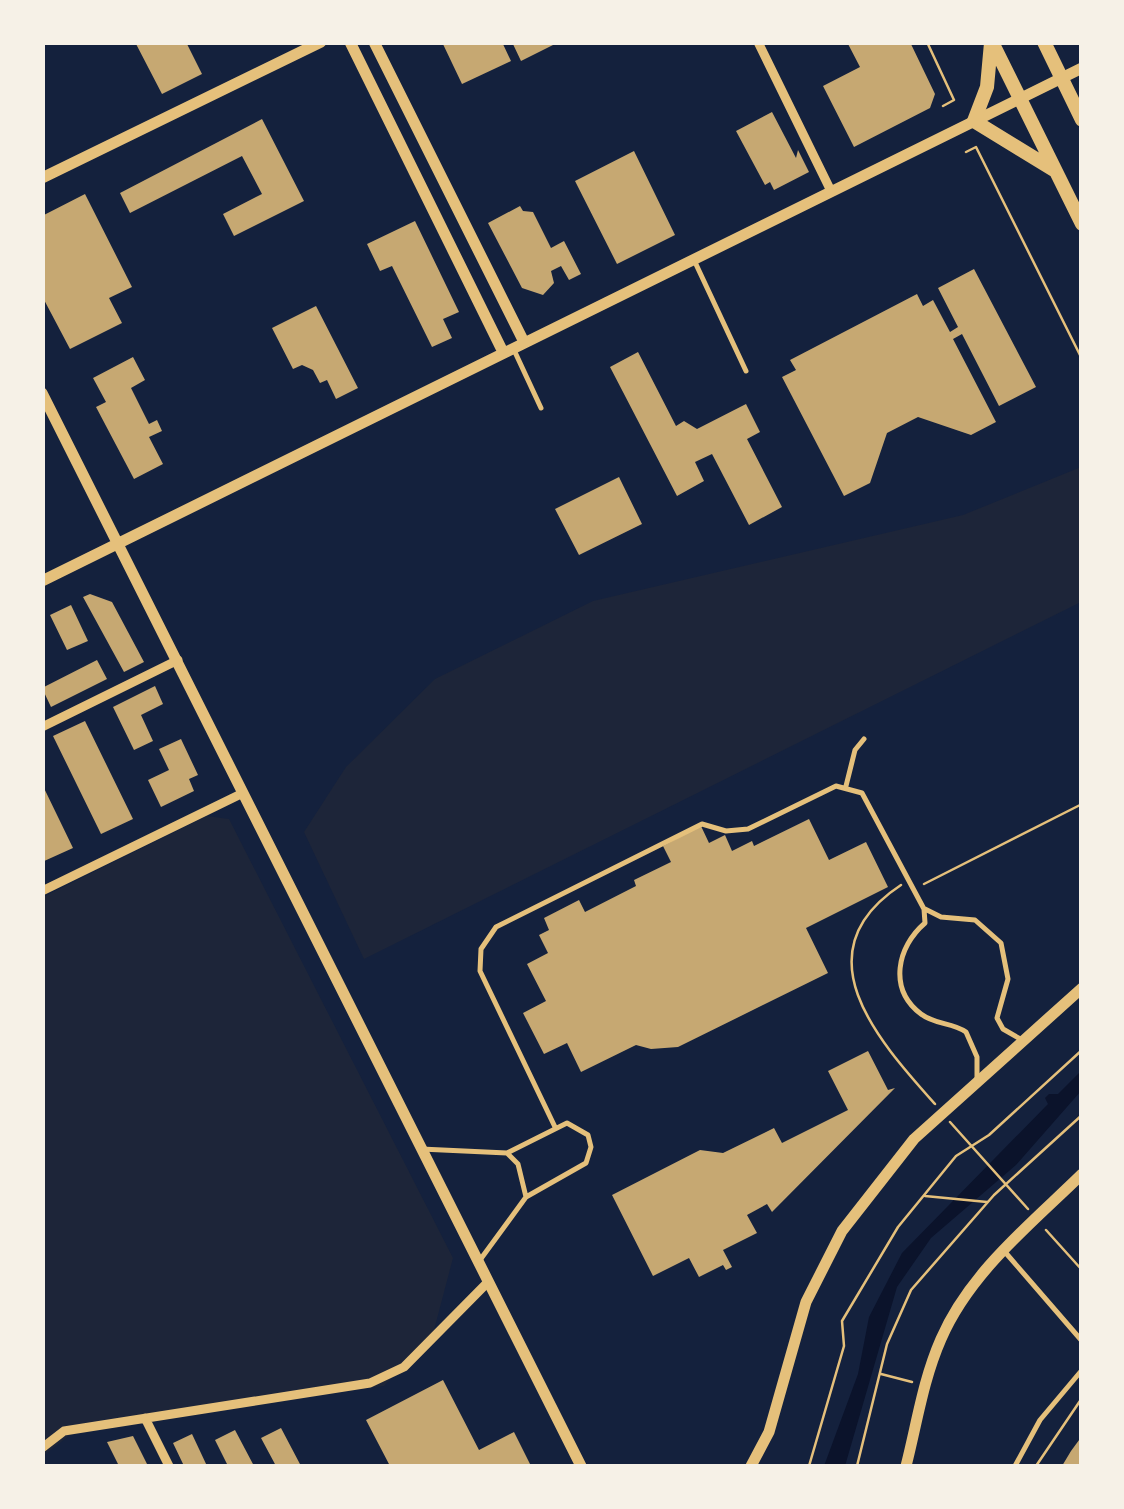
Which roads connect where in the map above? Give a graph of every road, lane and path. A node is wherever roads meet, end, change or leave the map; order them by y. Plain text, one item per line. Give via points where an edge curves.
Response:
1 (321, 42) edge
2 (350, 42) edge
3 (374, 42) edge
4 (758, 42) edge
5 (927, 42) edge
6 (992, 42) edge
7 (1044, 42) edge
8 (1082, 68) edge
9 (1059, 80) junction
10 (1019, 98) junction
11 (943, 106) dead end
12 (1082, 120) edge
13 (974, 121) junction
14 (966, 152) dead end
15 (1055, 170) junction
16 (42, 178) edge
17 (830, 189) junction
18 (1082, 224) edge
19 (693, 258) junction
20 (513, 347) junction
21 (1082, 359) edge
22 (746, 371) dead end
23 (42, 393) edge
24 (541, 408) dead end
25 (118, 544) junction
26 (42, 581) edge
27 (178, 660) junction
28 (42, 727) edge
29 (864, 739) dead end
30 (846, 786) junction
31 (243, 792) junction
32 (1082, 804) edge
33 (908, 880) junction
34 (914, 890) junction
35 (42, 891) edge
36 (924, 909) junction
37 (1082, 988) edge
38 (1022, 1040) junction
39 (1082, 1050) edge
40 (976, 1082) junction
41 (938, 1108) dead end
42 (1082, 1114) edge
43 (950, 1122) dead end
44 (555, 1127) junction
45 (422, 1148) junction
46 (507, 1153) junction
47 (1082, 1174) edge
48 (924, 1196) junction
49 (526, 1197) junction
50 (988, 1202) junction
51 (1003, 1250) junction
52 (478, 1262) junction
53 (1082, 1270) edge
54 (488, 1282) junction
55 (1082, 1340) edge
56 (1082, 1370) edge
57 (880, 1374) junction
58 (924, 1385) junction
59 (1082, 1398) edge
60 (145, 1418) junction
61 (42, 1448) edge
62 (169, 1466) edge
63 (581, 1466) edge
64 (750, 1466) edge
65 (809, 1466) edge
66 (856, 1466) edge
67 (906, 1466) edge
68 (1015, 1466) edge
69 (1036, 1466) edge

1 - 16 street
2 - 20 street
3 - 20 street
4 - 17 street
5 - 11 path via 954,100
6 - 10 main road
6 - 13 main road via 988,88
7 - 9 main road
8 - 9 street
9 - 10 street
9 - 12 main road
10 - 13 street
10 - 15 main road
13 - 15 main road
13 - 17 street
14 - 21 path via 976,147
15 - 18 main road
17 - 19 street
19 - 20 street
19 - 22 lane
20 - 24 lane
20 - 25 street
23 - 25 street
25 - 26 street
25 - 27 street
27 - 28 street
27 - 31 street
29 - 30 lane
30 - 33 lane via 862,793
30 - 44 lane via 748,830 702,824 486,937 480,972
31 - 35 street
31 - 45 street
32 - 34 path
33 - 34 lane
33 - 41 path via 875,902 856,930 852,981 868,1024
34 - 36 lane
36 - 38 lane via 976,920 1002,943 1008,979 996,1018
36 - 40 lane via 925,923 903,950 901,984 921,1014 966,1032 977,1058
37 - 38 street
38 - 40 street
39 - 48 path via 956,1156
40 - 64 street via 914,1139 842,1231 806,1302 768,1432
42 - 50 path
43 - 53 path
44 - 46 lane
44 - 49 lane via 584,1130 589,1158
45 - 46 lane
45 - 52 street
46 - 49 lane via 518,1164
47 - 51 street
48 - 50 path
48 - 65 path via 842,1321 844,1346
49 - 52 lane
50 - 57 path via 911,1290
51 - 55 lane
51 - 58 street via 952,1319
52 - 54 street
54 - 60 street via 404,1367 370,1383
54 - 63 street
56 - 68 lane via 1040,1420
57 - 58 path
57 - 66 path
58 - 67 street
59 - 69 path
60 - 61 street via 64,1431
60 - 62 street

